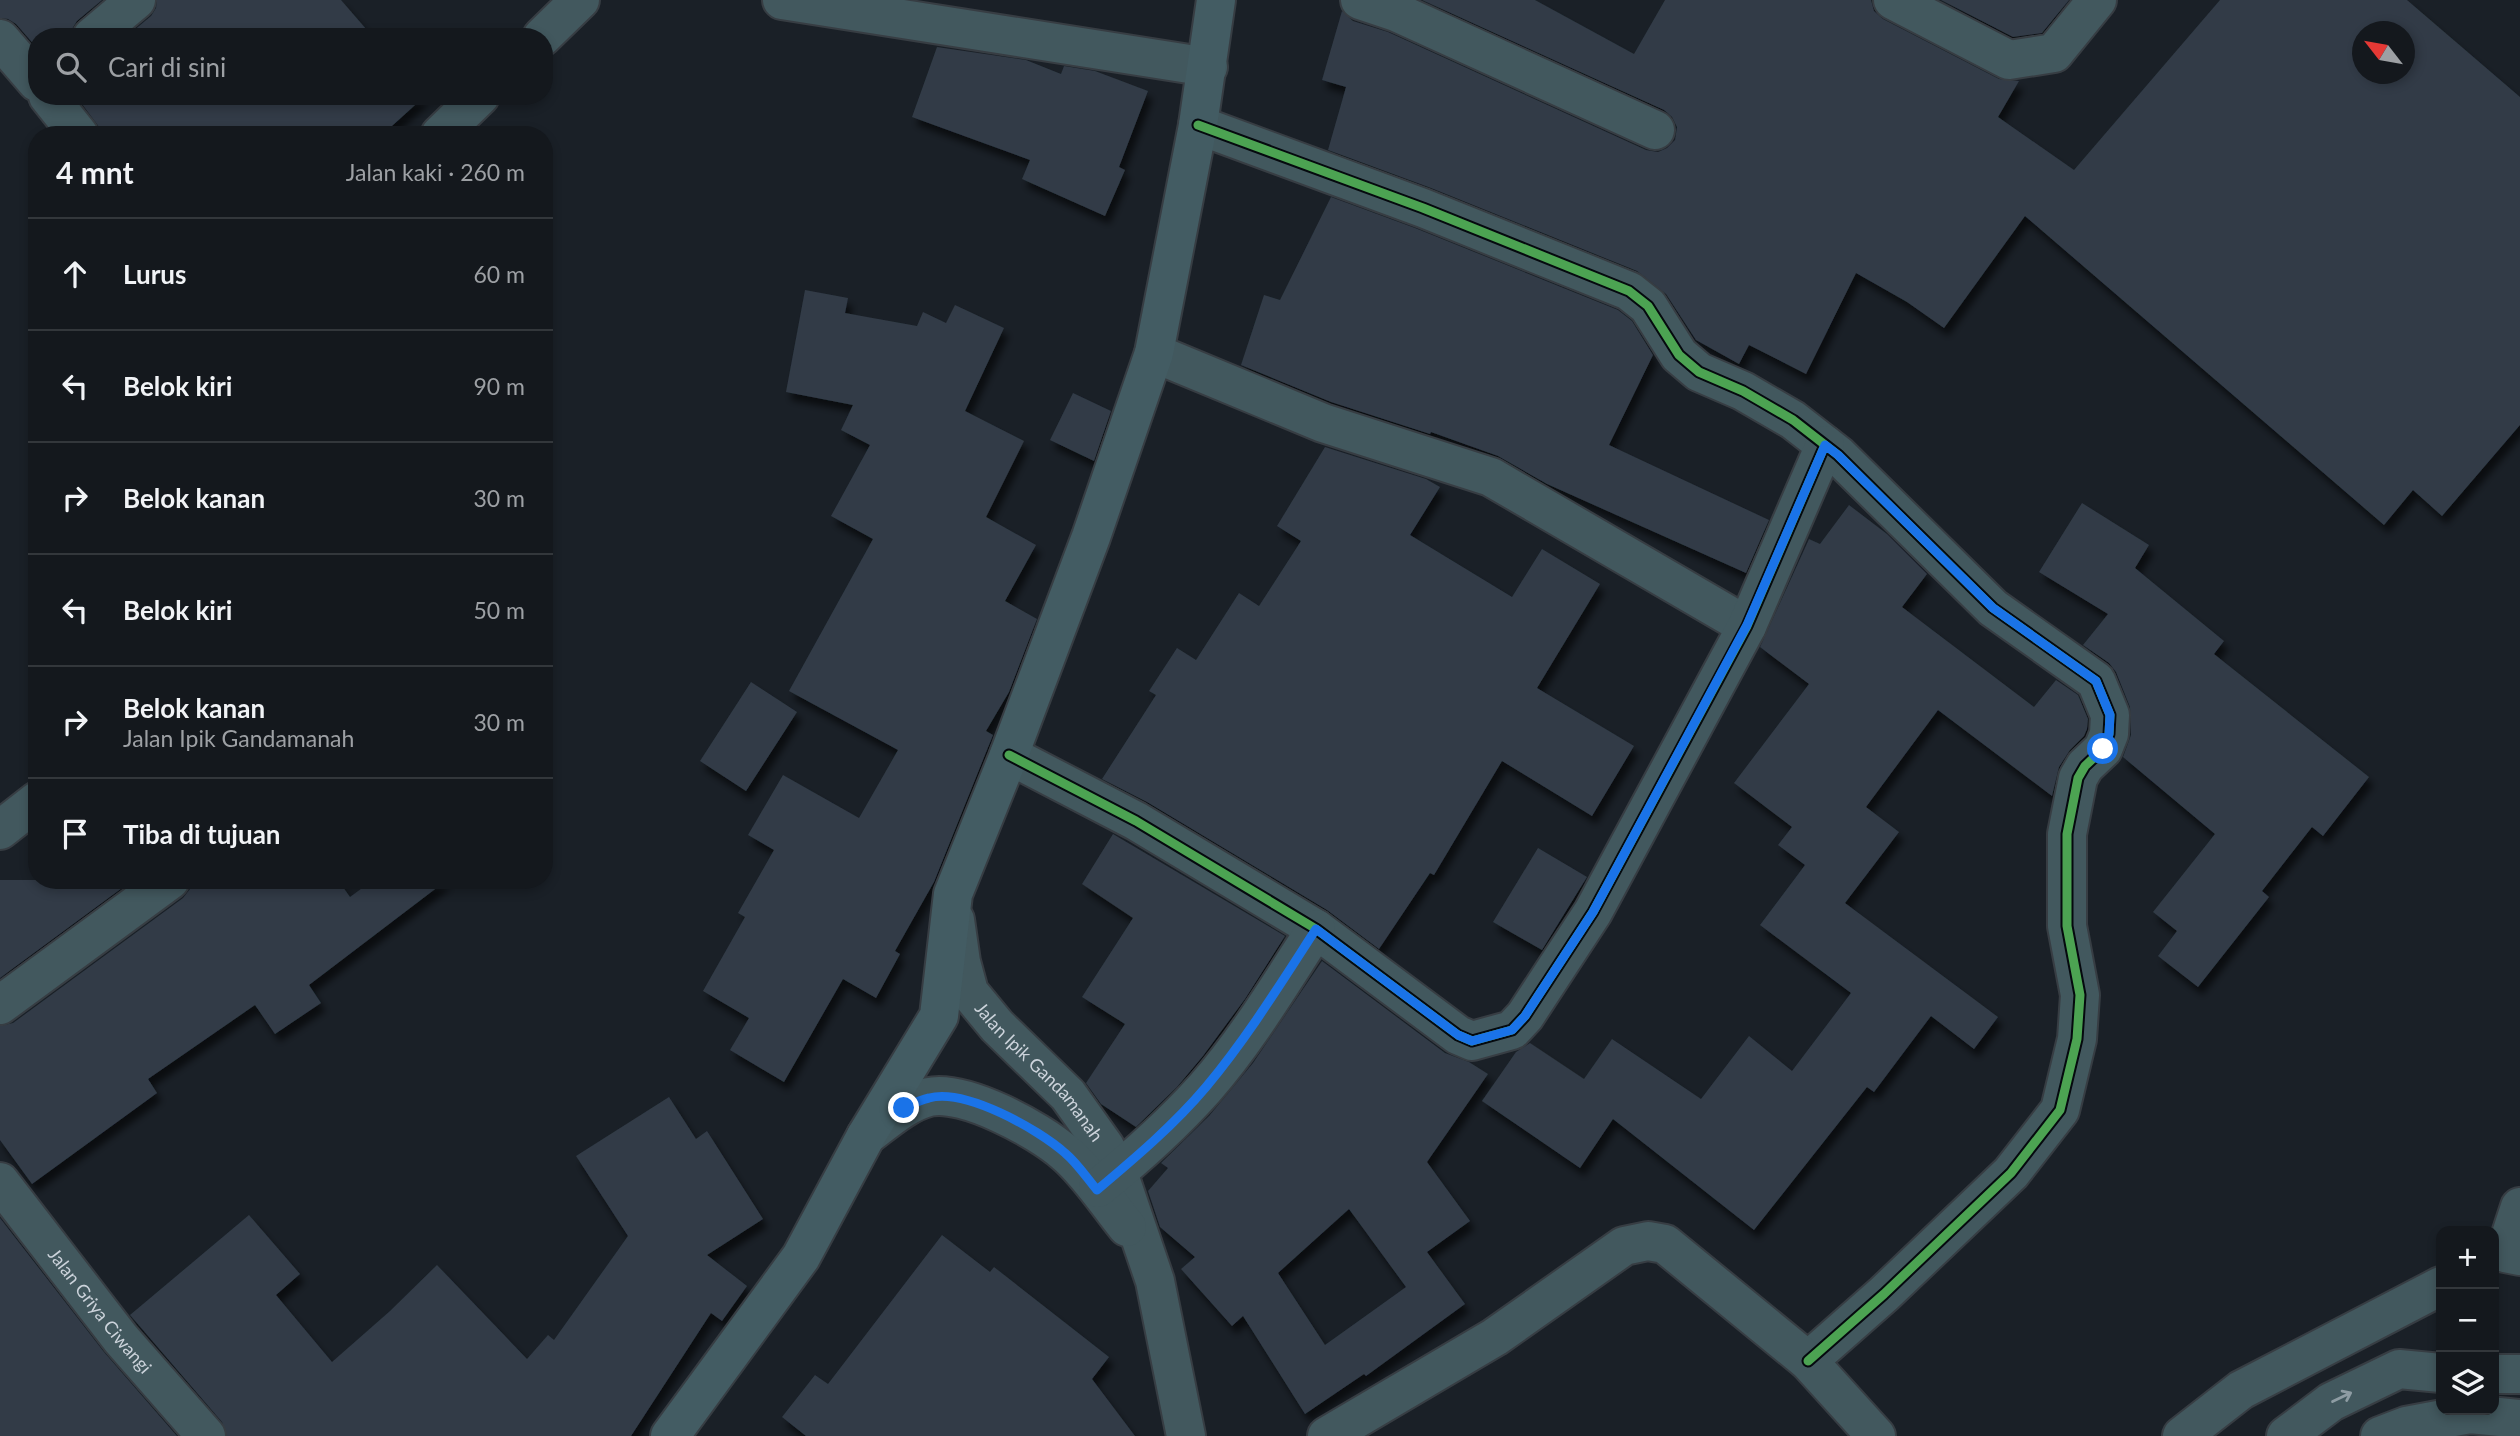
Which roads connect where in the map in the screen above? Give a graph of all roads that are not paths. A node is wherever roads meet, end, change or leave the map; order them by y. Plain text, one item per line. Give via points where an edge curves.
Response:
1 (136, 0) edge
2 (580, 0) edge
3 (782, 0) edge
4 (1216, 0) edge
5 (1360, 0) edge
6 (1893, 0) edge
7 (2097, 0) edge
8 (103, 28) edge
9 (551, 28) edge
10 (0, 39) edge
11 (1208, 67) junction
12 (28, 72) edge
13 (55, 105) edge
14 (471, 105) edge
15 (1198, 125) junction
16 (72, 126) edge
17 (449, 126) edge
18 (1655, 130) dead end
19 (1154, 353) junction
20 (1825, 445) junction
21 (1747, 625) junction
22 (1009, 755) junction
23 (28, 808) edge
24 (0, 830) edge
25 (158, 889) edge
26 (953, 894) junction
27 (1316, 929) junction
28 (0, 1005) edge
29 (866, 1136) junction
30 (1107, 1181) junction
31 (0, 1182) edge
32 (2520, 1207) edge
33 (2506, 1256) edge
34 (2436, 1289) edge
35 (1808, 1361) junction
36 (2399, 1370) junction
37 (2436, 1373) edge
38 (2499, 1374) edge
39 (2520, 1374) edge
40 (2520, 1419) edge
41 (2393, 1431) edge
42 (206, 1436) edge
43 (670, 1436) edge
44 (1186, 1436) edge
45 (1327, 1436) edge
46 (1876, 1436) edge
47 (2182, 1436) edge
48 (2286, 1436) edge

1 - 8 street
2 - 9 street
3 - 11 street
4 - 11 main road
5 - 18 street via 1396,12
6 - 7 street via 2009,61 2054,53
10 - 12 street
11 - 15 main road
13 - 16 street
14 - 17 street
15 - 19 main road
15 - 20 street via 1629,291 1648,306 1679,355 1699,372 1743,391
19 - 21 street via 1323,423 1491,477
19 - 22 main road
20 - 21 street
20 - 35 street via 1993,608 2096,681 2110,715 2103,749 2078,778 2067,834 2067,926 2080,995 2077,1040 2060,1110 2011,1173
21 - 27 street via 1593,912 1512,1030 1472,1041 1458,1035
22 - 26 main road
22 - 27 street via 1136,821
23 - 24 street
25 - 28 street
26 - 29 main road via 939,1016
26 - 30 street, Jalan Ipik Gandamanah via 969,992 1068,1095 1105,1147
27 - 30 street via 1206,1087
29 - 30 street, Jalan Ipik Gandamanah via 904,1108 930,1097 950,1097 1025,1125
29 - 43 main road via 801,1257
30 - 44 street, Jalan Ipik Gandamanah via 1143,1248 1155,1282
31 - 42 street, Jalan Griya Ciwangi via 121,1339
32 - 33 street
34 - 47 street via 2241,1390
35 - 45 street via 1665,1244 1648,1241 1624,1246 1495,1337
35 - 46 street
36 - 37 street
36 - 41 street
48 -> 36 street via 2332,1402
38 - 39 street
40 - 41 street via 2470,1415

